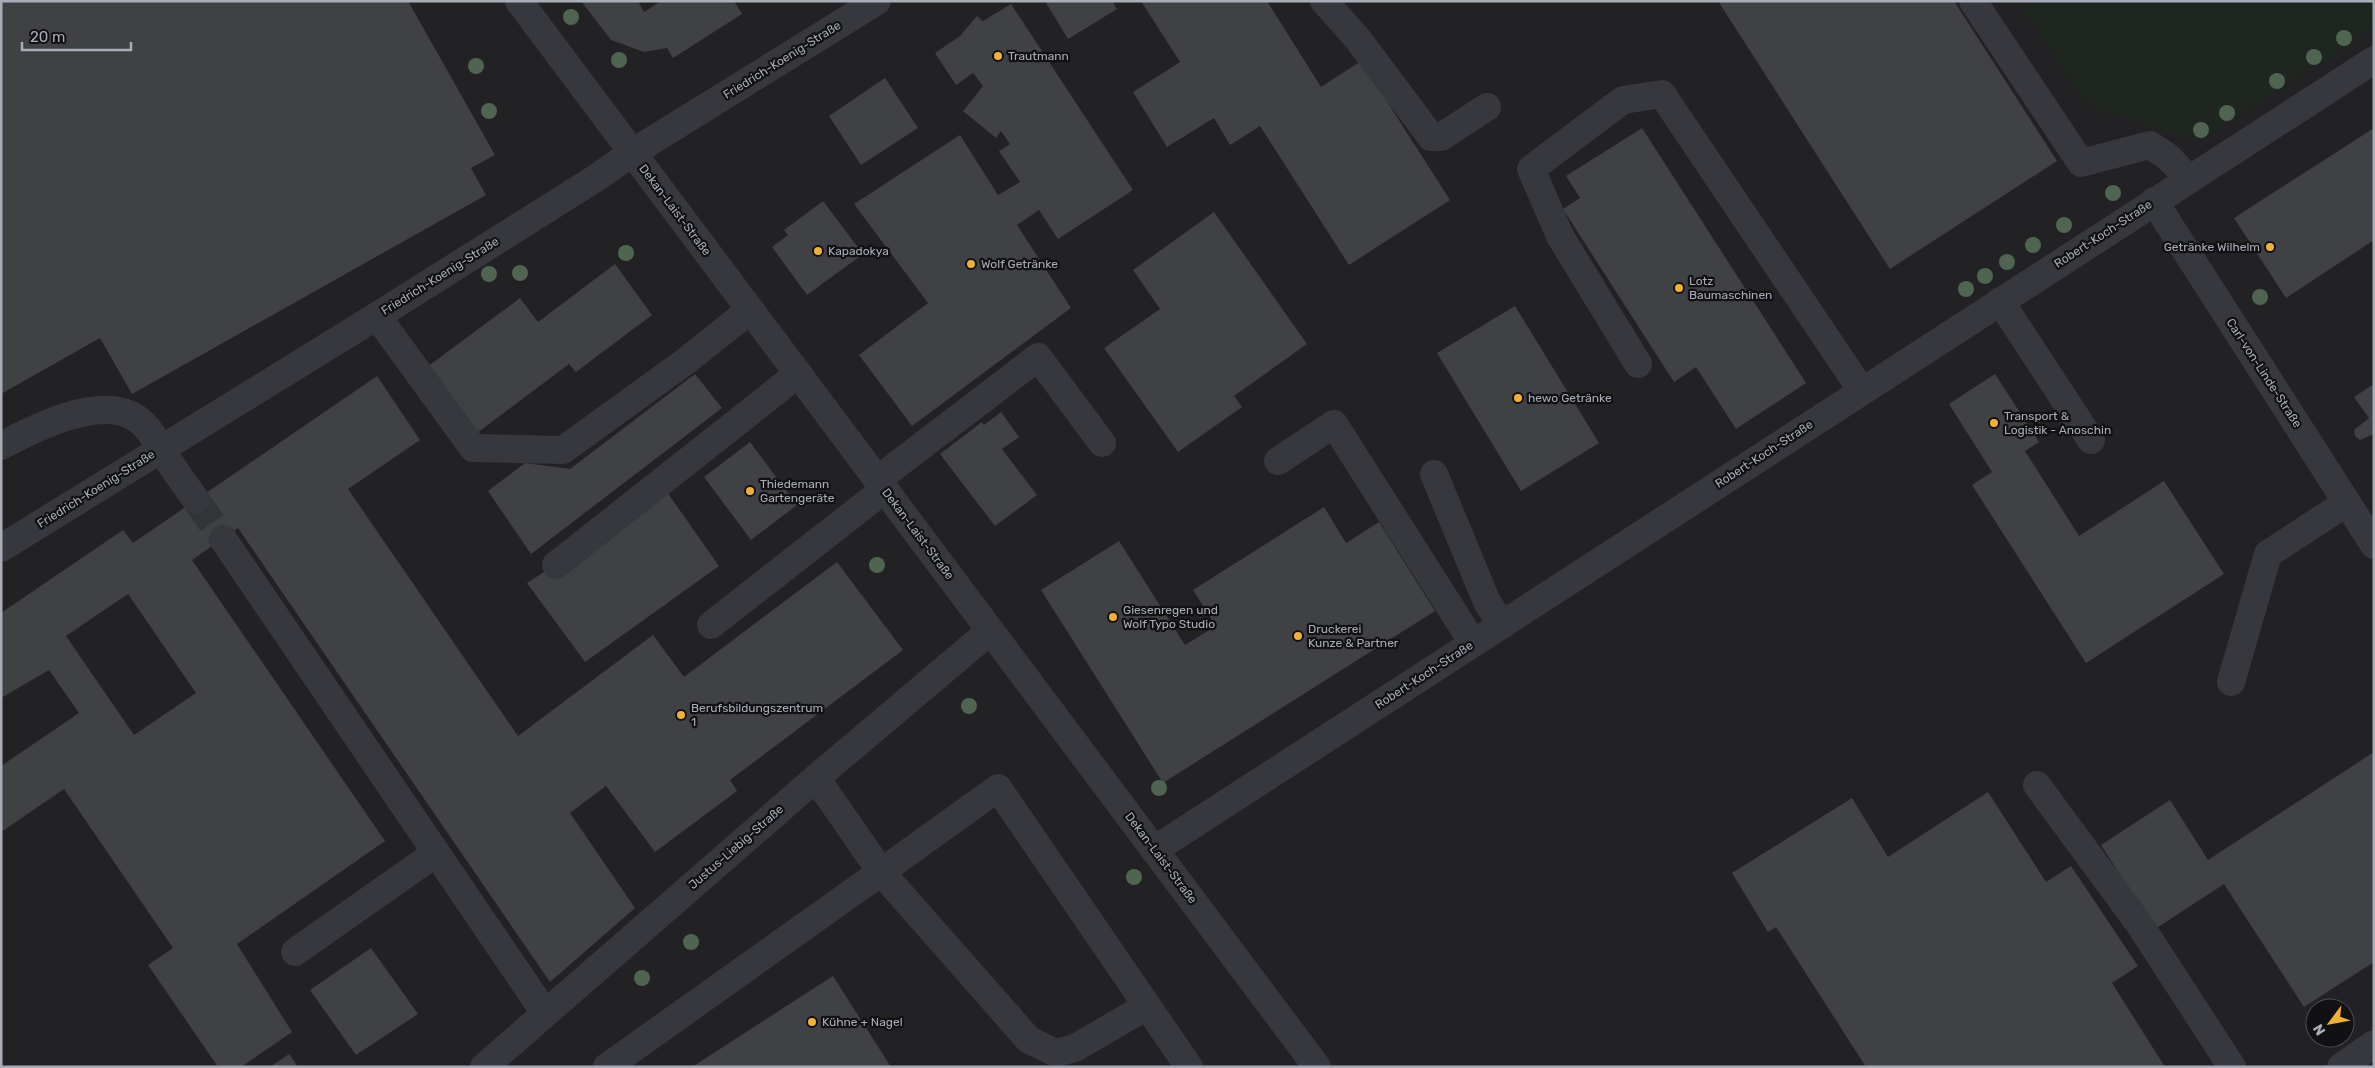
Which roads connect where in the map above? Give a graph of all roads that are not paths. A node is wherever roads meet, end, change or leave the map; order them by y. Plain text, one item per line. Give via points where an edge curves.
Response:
1 (519, 1) edge
2 (877, 1) edge
3 (1324, 1) edge
4 (1973, 1) edge
5 (2374, 60) edge
6 (1487, 107) dead end
7 (632, 153) junction
8 (2188, 179) junction
9 (2154, 201) junction
10 (2000, 301) junction
11 (750, 310) junction
12 (378, 316) junction
13 (1638, 364) dead end
14 (798, 374) junction
15 (1862, 391) junction
16 (2091, 440) dead end
17 (1102, 443) dead end
18 (1, 446) edge
19 (161, 449) junction
20 (1278, 461) dead end
21 (1434, 474) dead end
22 (881, 485) junction
23 (196, 500) tunnel mouth
24 (2346, 502) junction
25 (223, 539) tunnel mouth
26 (2374, 545) edge
27 (1, 548) edge
28 (556, 565) dead end
29 (1502, 624) junction
30 (711, 625) dead end
31 (990, 631) junction
32 (1473, 643) junction
33 (2231, 682) dead end
34 (816, 778) junction
35 (2037, 786) dead end
36 (1154, 850) junction
37 (436, 853) junction
38 (881, 872) junction
39 (295, 952) dead end
40 (1147, 1006) junction
41 (545, 1014) junction
42 (2374, 1044) edge
43 (484, 1067) edge
44 (607, 1067) edge
45 (1188, 1067) edge
46 (1317, 1067) edge
47 (2232, 1067) edge
48 (2341, 1067) edge

1 - 7 street, Dekan-Laist-Straße
2 - 7 street, Friedrich-Koenig-Straße
3 - 6 street via 1357,38 1431,137 1441,137
4 - 8 street via 2081,163 2150,146 2168,157
5 - 8 street, Robert-Koch-Straße
7 - 11 street, Dekan-Laist-Straße
7 - 12 street, Friedrich-Koenig-Straße
8 - 9 street, Robert-Koch-Straße
9 - 10 street, Robert-Koch-Straße
9 - 24 street, Carl-von-Linde-Straße
10 - 15 street, Robert-Koch-Straße
10 - 16 street
11 - 12 street via 563,450 473,448
11 - 14 street, Dekan-Laist-Straße
12 - 19 street, Friedrich-Koenig-Straße
13 - 15 street via 1560,236 1531,169 1623,100 1662,94
14 - 22 street, Dekan-Laist-Straße
14 - 28 street
15 - 29 street, Robert-Koch-Straße
17 - 22 street via 1038,357
18 - 19 street via 39,425 84,411 115,410 134,416 146,426
19 - 23 street
19 - 27 street, Friedrich-Koenig-Straße
20 - 32 street via 1334,424
21 - 29 street via 1487,602
22 - 30 street
22 - 31 street, Dekan-Laist-Straße
24 - 26 street, Carl-von-Linde-Straße
24 - 33 street via 2268,554
25 - 37 street
29 - 32 street, Robert-Koch-Straße
31 - 34 street, Justus-Liebig-Straße
31 - 36 street, Dekan-Laist-Straße
32 - 36 street, Robert-Koch-Straße
34 - 38 street
34 - 41 street, Justus-Liebig-Straße
35 - 47 street via 2140,925
36 - 46 street, Dekan-Laist-Straße
37 - 39 street
37 - 41 street
38 - 40 street via 1029,1040 1056,1053 1075,1048
38 - 40 street via 998,788
38 - 44 street
40 - 45 street
41 - 43 street, Justus-Liebig-Straße
42 - 48 street

